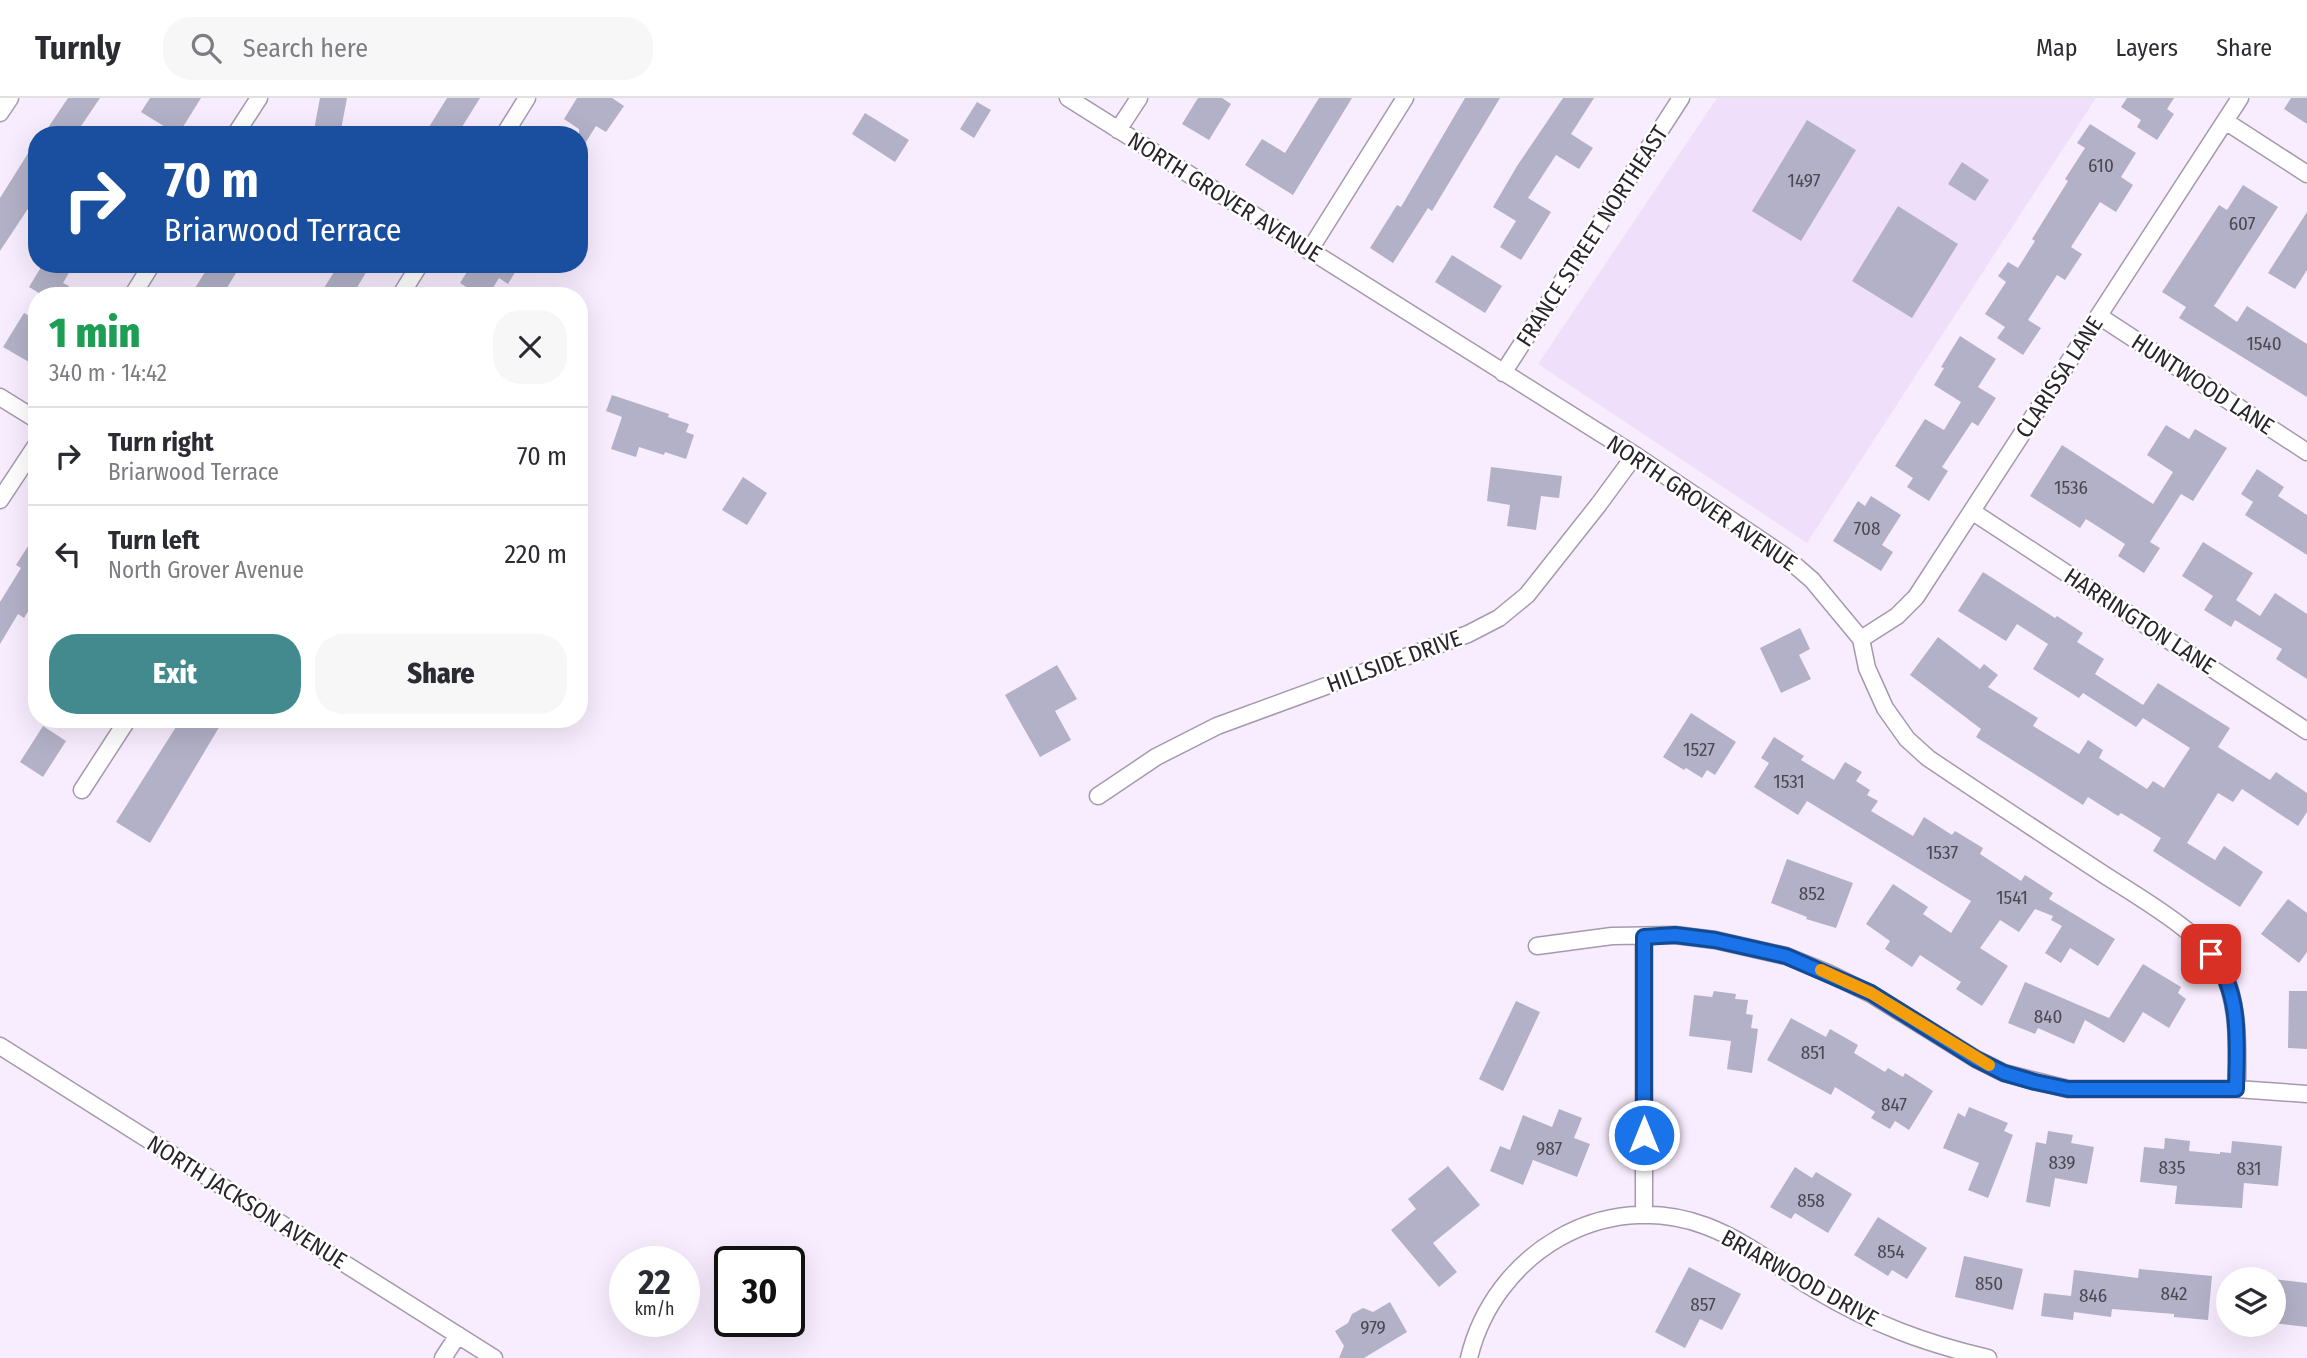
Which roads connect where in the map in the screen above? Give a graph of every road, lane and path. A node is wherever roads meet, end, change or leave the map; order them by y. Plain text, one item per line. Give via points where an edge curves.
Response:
1 (10, 98) edge
2 (258, 98) edge
3 (527, 98) edge
4 (1068, 98) edge
5 (1139, 98) edge
6 (1405, 98) edge
7 (1681, 98) edge
8 (2240, 98) edge
9 (0, 113) edge
10 (2225, 121) junction
11 (241, 126) edge
12 (510, 126) edge
13 (1118, 130) junction
14 (2307, 174) edge
15 (1309, 251) junction
16 (2099, 316) junction
17 (1503, 373) junction
18 (0, 397) edge
19 (28, 414) edge
20 (2307, 453) edge
21 (1635, 455) junction
22 (28, 457) edge
23 (0, 500) edge
24 (1973, 512) junction
25 (1861, 639) junction
26 (122, 728) edge
27 (2307, 731) edge
28 (82, 790) dead end
29 (1098, 796) dead end
30 (1644, 937) junction
31 (1537, 946) dead end
32 (0, 1046) edge
33 (2236, 1089) junction
34 (2307, 1094) edge
35 (1644, 1215) junction
36 (458, 1335) junction
37 (443, 1358) edge
38 (494, 1358) edge
39 (1469, 1358) edge
40 (1988, 1358) edge

1 - 9 street
2 - 11 street
3 - 12 street
4 - 13 street, NORTH GROVER AVENUE
5 - 13 street
6 - 15 street
7 - 17 street, FRANCE STREET NORTHEAST
8 - 10 street, CLARISSA LANE
10 - 14 street
10 - 16 street, CLARISSA LANE
13 - 15 street, NORTH GROVER AVENUE
15 - 17 street, NORTH GROVER AVENUE
16 - 20 street, HUNTWOOD LANE
16 - 24 street, CLARISSA LANE
17 - 21 street, NORTH GROVER AVENUE
18 - 19 street
21 - 25 street, NORTH GROVER AVENUE via 1783,555 1812,580
21 - 29 street, HILLSIDE DRIVE via 1527,595 1500,618 1468,634 1217,726 1156,757
22 - 23 street
24 - 25 street, CLARISSA LANE via 1916,597 1897,616
24 - 27 street, HARRINGTON LANE
25 - 33 street, NORTH GROVER AVENUE via 1867,668 1885,708 1907,739 1928,758 2201,942 2221,967 2231,993 2237,1025
26 - 28 street
30 - 31 street via 1612,936
30 - 33 street via 1715,940 1786,956 1871,993 1976,1059 2035,1082 2068,1089
30 - 35 street
32 - 36 street, NORTH JACKSON AVENUE
33 - 34 street
35 - 39 street, BRIARWOOD DRIVE via 1579,1228 1532,1255 1501,1287 1484,1315
35 - 40 street, BRIARWOOD DRIVE via 1705,1226 1733,1238 1861,1316 1910,1337
36 - 37 street
36 - 38 street, NORTH JACKSON AVENUE

